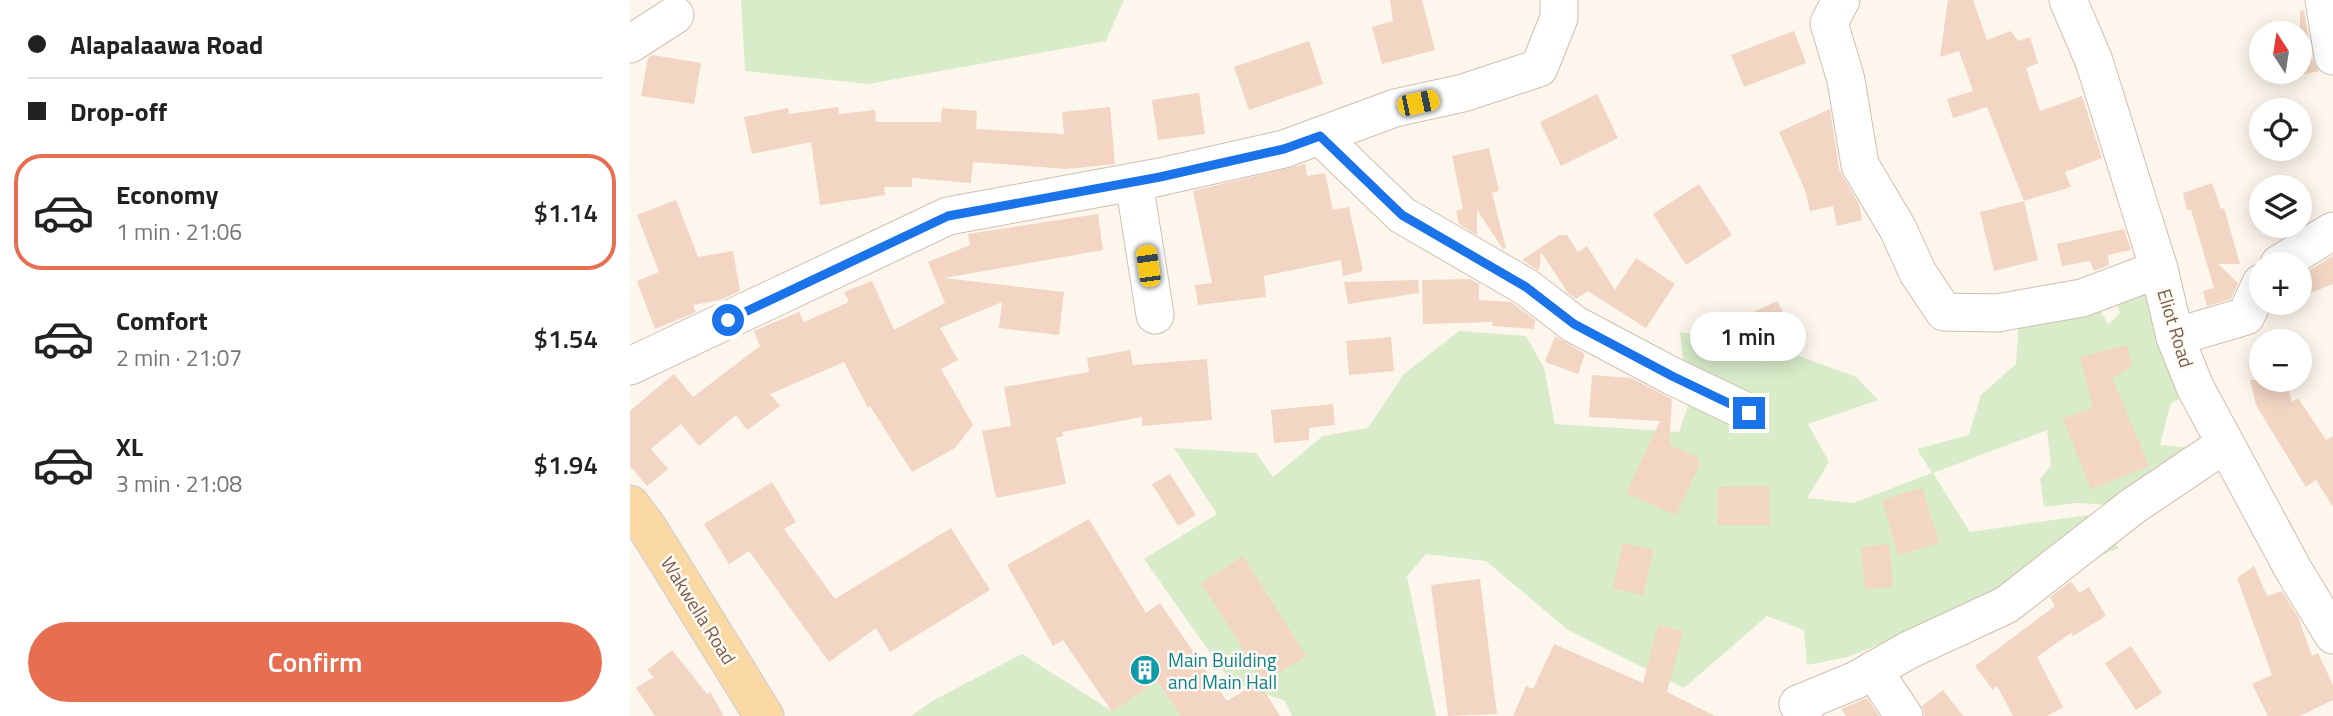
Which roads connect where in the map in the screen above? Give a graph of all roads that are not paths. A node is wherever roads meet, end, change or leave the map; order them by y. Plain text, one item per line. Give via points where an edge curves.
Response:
1 (1559, 0) edge
2 (1841, 0) edge
3 (2068, 0) edge
4 (2324, 0) edge
5 (675, 15) dead end
6 (630, 44) edge
7 (2333, 57) edge
8 (2333, 71) edge
9 (1320, 136) junction
10 (1134, 181) junction
11 (2333, 231) edge
12 (2299, 252) edge
13 (2159, 269) junction
14 (2249, 309) edge
15 (1155, 314) dead end
16 (2175, 337) junction
17 (630, 366) edge
18 (1749, 413) dead end
19 (2225, 444) junction
20 (630, 505) edge
21 (2333, 635) edge
22 (1873, 670) junction
23 (764, 716) edge
24 (1804, 716) edge
25 (1904, 716) edge

1 - 9 street via 1559,18 1539,68 1463,93 1395,108
2 - 13 street via 1829,23 1846,80 1860,166 1944,312 1997,313 2082,298
3 - 13 street, Eliot Road via 2094,61
4 - 7 street
5 - 6 street
7 - 8 street
9 - 10 street via 1284,149
9 - 18 street via 1402,215 1526,287 1574,324
10 - 15 street
10 - 17 street via 948,216
11 - 12 street
13 - 16 street, Eliot Road
14 - 16 street via 2246,316
16 - 19 street, Eliot Road
19 - 21 street, Eliot Road
19 - 22 street via 2133,506 2006,606
20 - 23 main road, Wakwella Road
22 - 24 street via 1798,704
22 - 25 street

